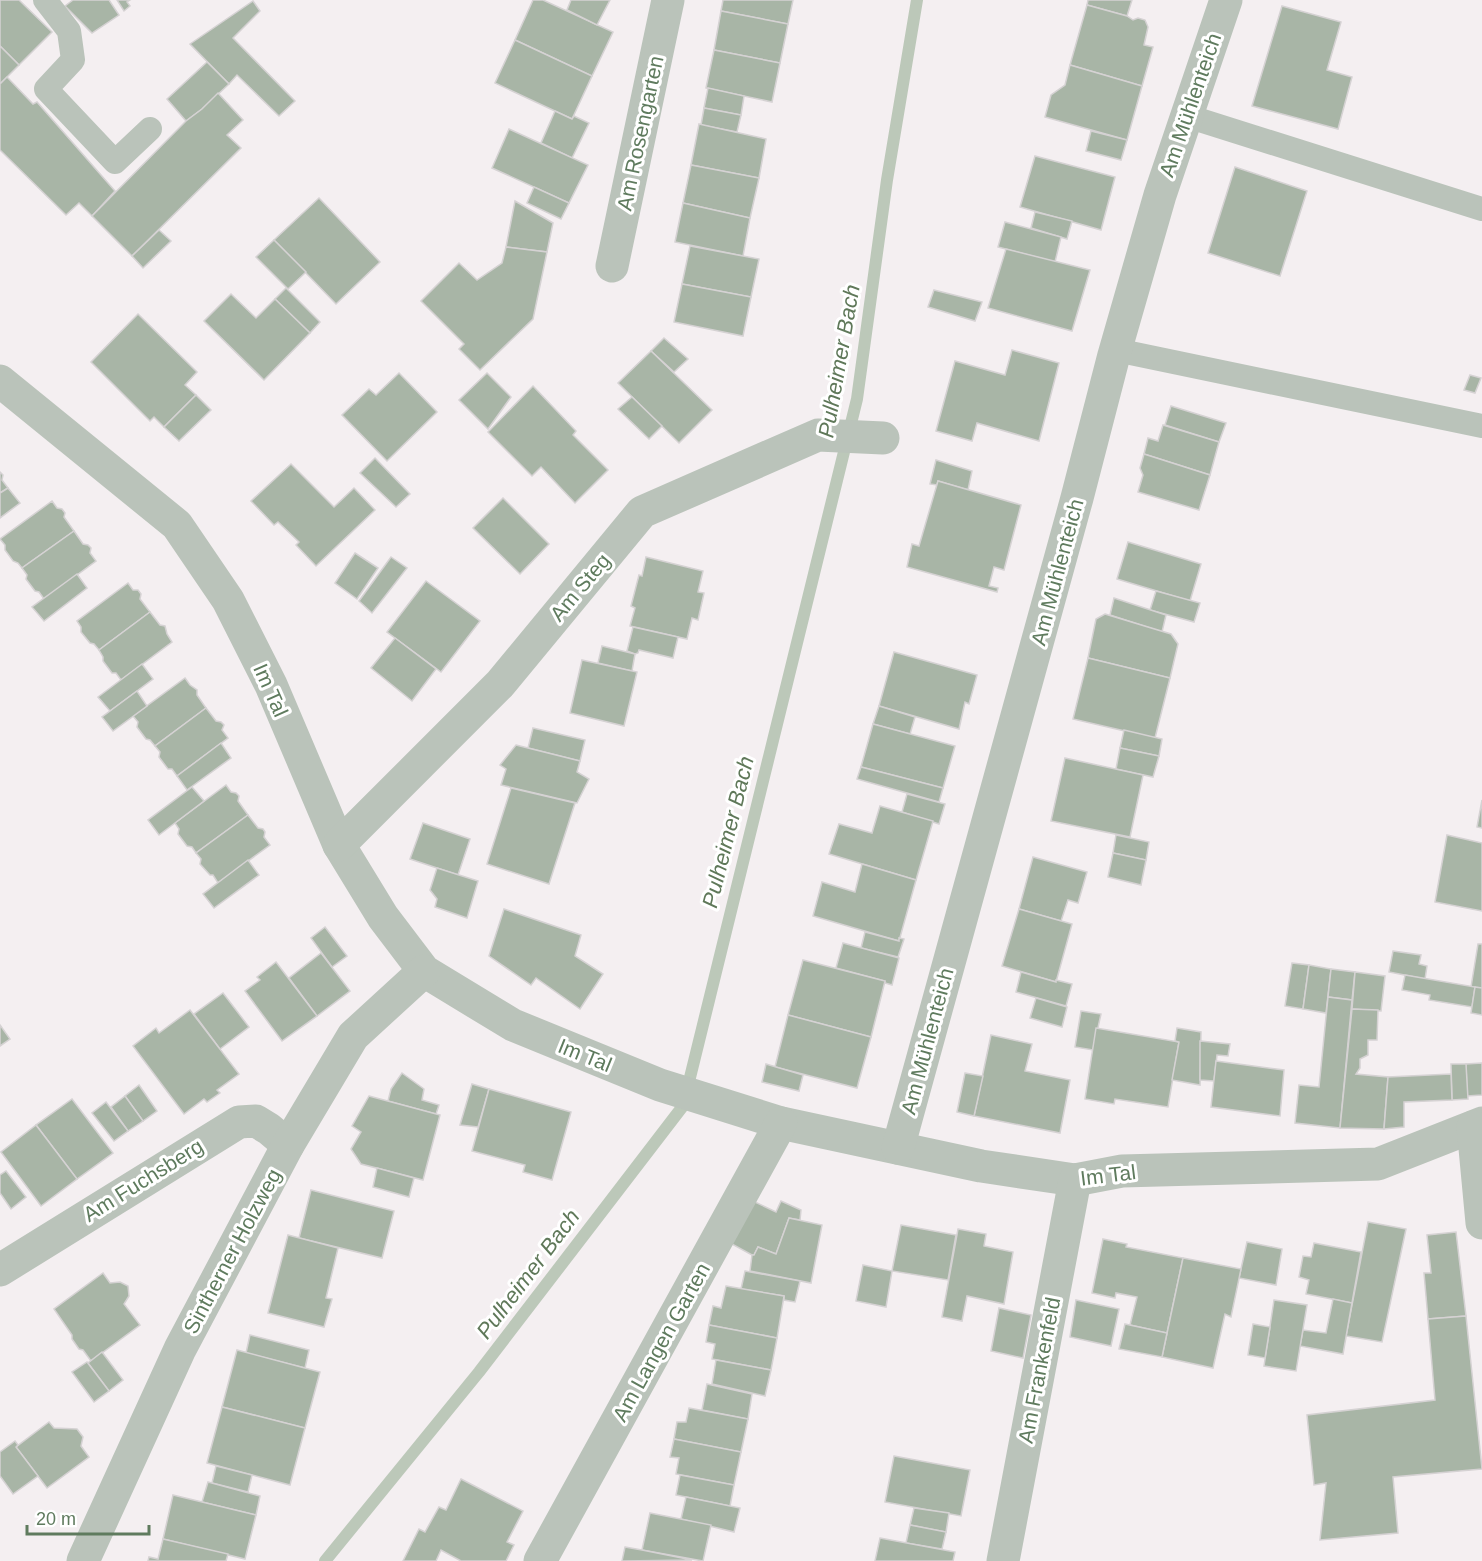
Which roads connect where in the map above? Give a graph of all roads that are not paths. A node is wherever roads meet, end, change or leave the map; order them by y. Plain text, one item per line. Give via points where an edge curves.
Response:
1 (45, 0) edge
2 (668, 0) edge
3 (1226, 0) edge
4 (1187, 116) junction
5 (150, 129) dead end
6 (1482, 209) edge
7 (612, 266) dead end
8 (1116, 350) junction
9 (0, 381) edge
10 (1482, 426) edge
11 (883, 438) dead end
12 (339, 845) junction
13 (424, 971) junction
14 (781, 1123) junction
15 (1477, 1125) edge
16 (288, 1145) junction
17 (898, 1148) junction
18 (1075, 1180) junction
19 (1482, 1223) edge
20 (0, 1270) edge
21 (83, 1561) edge
22 (540, 1561) edge
23 (1003, 1561) edge

1 - 5 lane via 69,31 73,60 46,89 115,162
2 - 7 street, Am Rosengarten
3 - 4 street, Am Mühlenteich
4 - 6 lane
4 - 8 street, Am Mühlenteich
8 - 10 lane
8 - 17 street, Am Mühlenteich
9 - 12 street, Im Tal via 177,525 228,600 271,685
11 - 12 street, Am Steg via 818,435 642,512 500,684
12 - 13 street, Im Tal via 383,917
13 - 14 street, Im Tal via 513,1025 660,1085
13 - 16 street, Sintherner Holzweg via 354,1036
14 - 17 street, Im Tal
14 - 22 street, Am Langen Garten
15 - 18 street, Im Tal via 1378,1164 1122,1171
15 - 19 street
16 - 20 street, Am Fuchsberg via 256,1121 239,1122
16 - 21 street, Sintherner Holzweg via 180,1349
17 - 18 street, Im Tal
18 - 23 street, Am Frankenfeld

